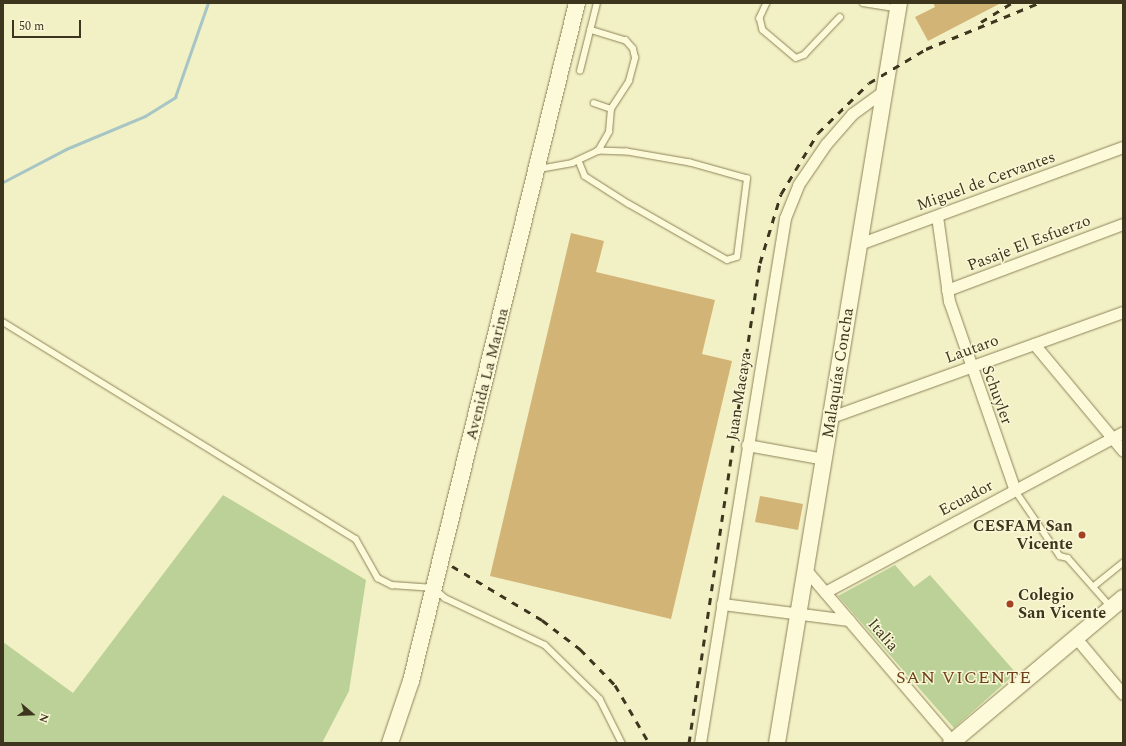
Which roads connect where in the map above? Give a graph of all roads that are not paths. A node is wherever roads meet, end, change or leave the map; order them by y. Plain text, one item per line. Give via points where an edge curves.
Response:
1 (577, 3) edge
2 (597, 3) edge
3 (767, 3) edge
4 (863, 3) edge
5 (899, 6) edge
6 (840, 17) dead end
7 (591, 30) junction
8 (580, 71) dead end
9 (885, 90) junction
10 (594, 103) dead end
11 (611, 109) junction
12 (1123, 147) edge
13 (598, 151) junction
14 (579, 161) junction
15 (537, 169) junction
16 (937, 216) junction
17 (1123, 224) edge
18 (859, 244) junction
19 (947, 290) junction
20 (1123, 312) edge
21 (3, 322) edge
22 (1034, 344) junction
23 (970, 367) junction
24 (831, 417) junction
25 (1123, 432) edge
26 (1112, 438) junction
27 (747, 445) junction
28 (1123, 451) edge
29 (824, 459) junction
30 (1015, 490) junction
31 (1123, 563) edge
32 (806, 570) junction
33 (1093, 587) junction
34 (434, 588) junction
35 (825, 592) junction
36 (1117, 603) edge
37 (722, 604) junction
38 (798, 614) junction
39 (849, 620) junction
40 (1076, 638) junction
41 (1123, 694) edge
42 (953, 742) edge
43 (390, 743) edge
44 (622, 743) edge
45 (700, 743) edge
46 (777, 743) edge

1 - 15 main road, Avenida La Marina
2 - 7 lane
3 - 6 lane via 760,18 763,30 796,58 804,55
4 - 5 lane
5 - 9 main road, Malaquías Concha
7 - 8 lane
7 - 11 lane via 626,41 633,49 635,58 629,81
9 - 18 main road, Malaquías Concha
9 - 27 street, Juan Macaya via 852,114 826,144 804,175 788,206 777,248
10 - 11 lane
11 - 13 lane via 610,132
12 - 16 street, Miguel de Cervantes
13 - 14 lane
13 - 14 lane via 627,152 690,163 747,178 749,186 737,257 727,260 629,204 585,176
14 - 15 lane
15 - 34 main road, Avenida La Marina
16 - 18 street, Miguel de Cervantes
16 - 19 street, Schuyler
17 - 19 street, Pasaje El Esfuerzo
18 - 24 main road, Malaquías Concha
19 - 23 street, Schuyler
20 - 22 street, Lautaro
21 - 34 lane via 356,539 378,578 392,585
22 - 23 street, Lautaro
22 - 26 street
23 - 24 street, Lautaro
23 - 30 street, Schuyler
24 - 29 main road, Malaquías Concha
25 - 26 street, Ecuador
26 - 28 street
26 - 30 street, Ecuador
27 - 29 street
27 - 37 street, Juan Macaya
29 - 32 main road, Malaquías Concha
30 - 33 lane via 1060,556 1068,558
30 - 35 street, Ecuador
31 - 33 lane
32 - 35 street, Italia
32 - 38 main road, Malaquías Concha
33 - 36 lane
34 - 43 main road, Avenida La Marina via 411,681
34 - 44 lane via 445,598 545,645 600,699
35 - 39 street, Italia
36 - 40 main road
37 - 38 street, Italia
37 - 45 street, Juan Macaya
38 - 39 street, Italia
38 - 46 main road, Malaquías Concha
39 - 42 street, Italia
40 - 41 street
40 - 42 main road

